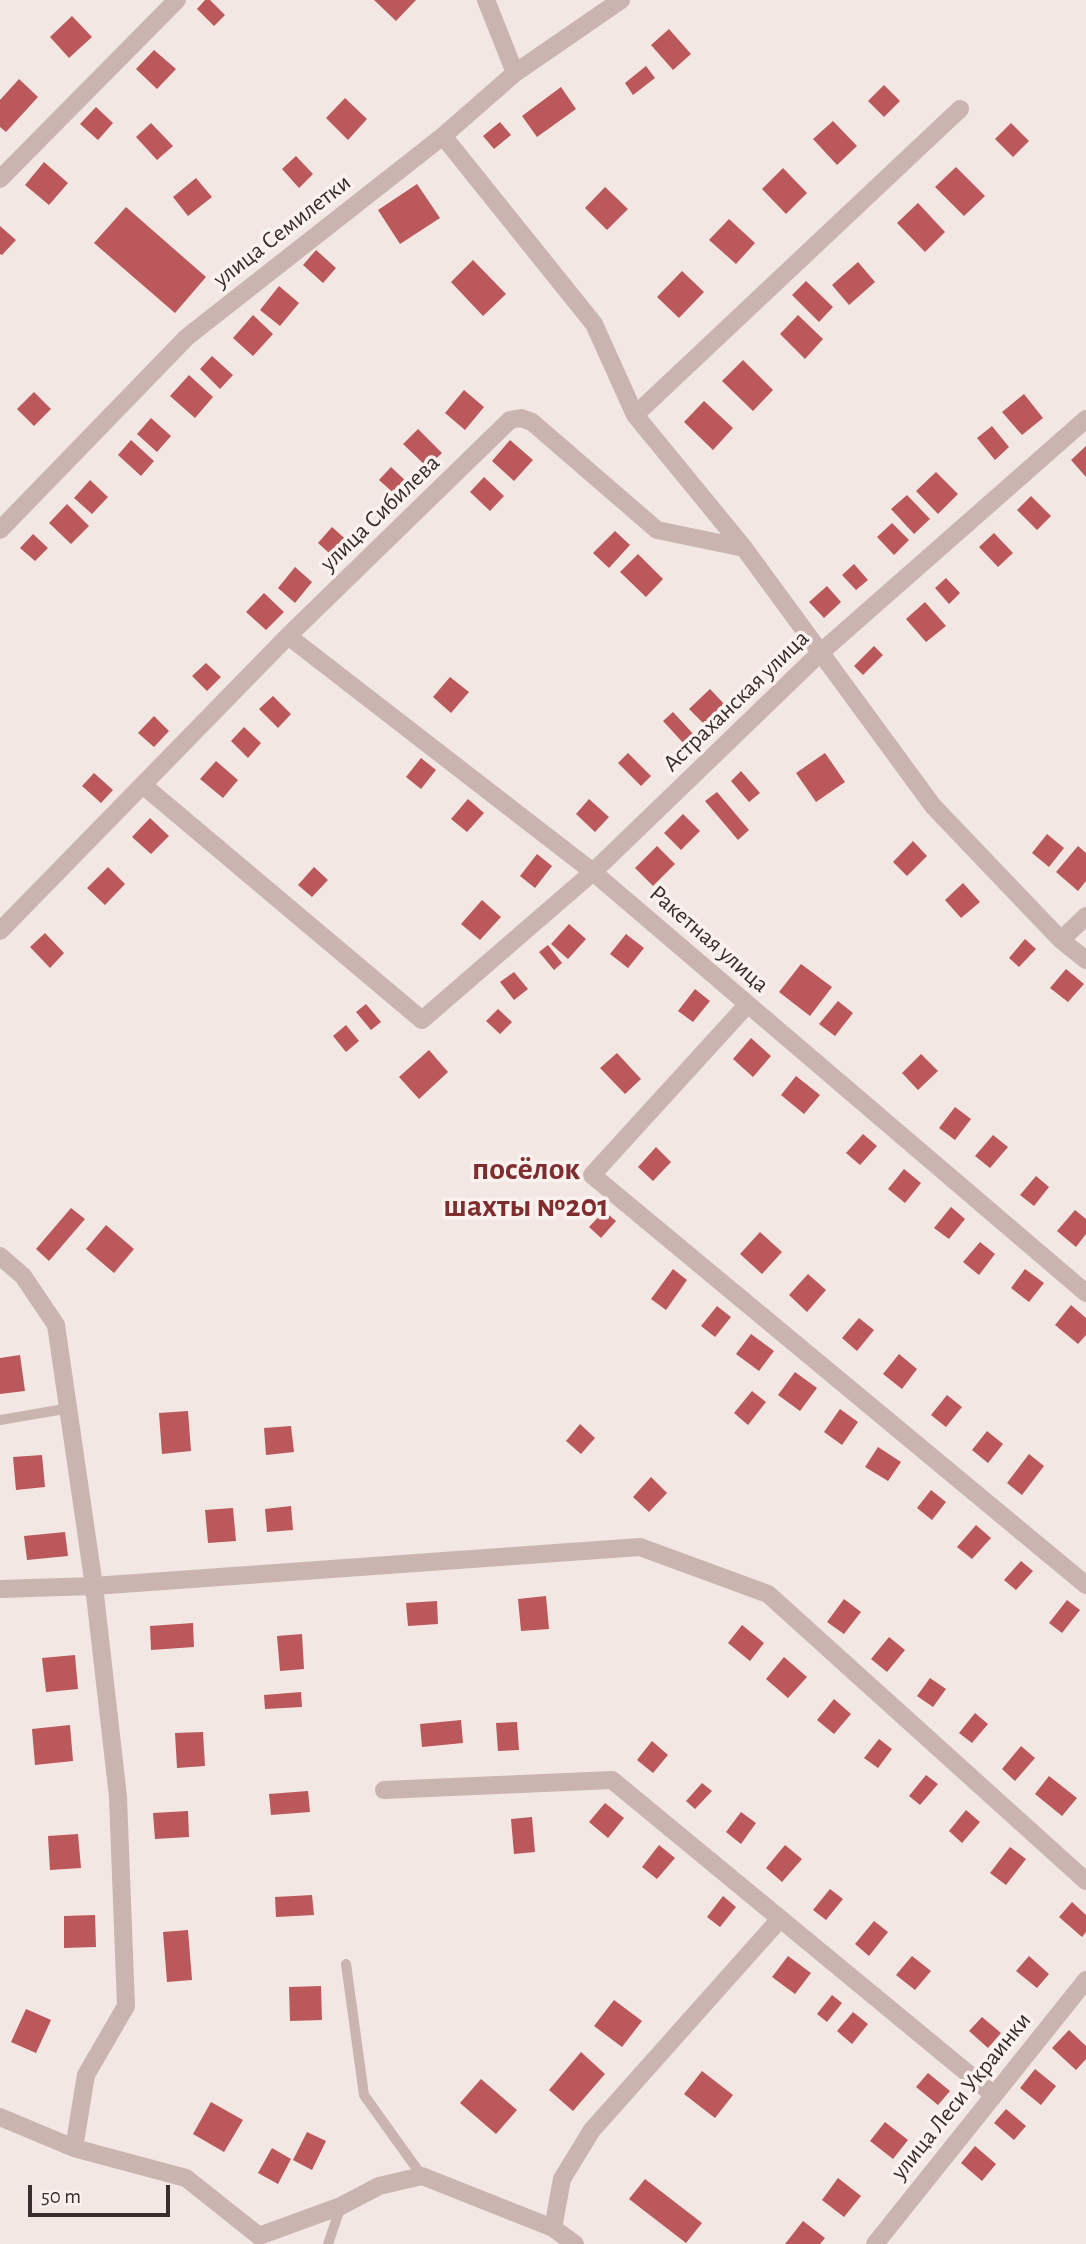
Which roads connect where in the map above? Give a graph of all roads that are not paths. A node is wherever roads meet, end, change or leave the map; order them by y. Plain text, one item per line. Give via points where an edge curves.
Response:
1 (177, 0) edge
2 (486, 0) edge
3 (621, 0) edge
4 (515, 73) junction
5 (960, 109) dead end
6 (443, 136) junction
7 (0, 179) edge
8 (635, 415) junction
9 (1086, 419) edge
10 (0, 530) edge
11 (744, 548) junction
12 (288, 636) junction
13 (820, 653) junction
14 (144, 786) junction
15 (593, 872) junction
16 (1086, 916) edge
17 (3, 922) edge
18 (1061, 940) junction
19 (1086, 960) edge
20 (747, 1004) junction
21 (0, 1256) edge
22 (1086, 1293) edge
23 (70, 1408) junction
24 (0, 1420) edge
25 (1086, 1585) edge
26 (94, 1586) junction
27 (0, 1589) edge
28 (384, 1790) dead end
29 (1086, 1881) edge
30 (780, 1919) junction
31 (346, 1964) dead end
32 (1086, 1980) edge
33 (994, 2095) junction
34 (0, 2117) edge
35 (74, 2148) junction
36 (422, 2176) junction
37 (341, 2206) junction
38 (553, 2228) junction
39 (253, 2240) edge
40 (328, 2244) edge
41 (575, 2244) edge
42 (874, 2244) edge

1 - 7 street
2 - 4 street
3 - 4 street, улица Семилетки
4 - 6 street, улица Семилетки
5 - 8 street
6 - 8 street via 594,324
6 - 10 street, улица Семилетки via 187,337
8 - 11 street
9 - 13 street, Астраханская улица
11 - 12 street, улица Сибилева via 657,530 532,422 510,420
11 - 13 street
12 - 14 street, улица Сибилева
12 - 15 street, Ракетная улица
13 - 15 street, Астраханская улица
13 - 18 street via 933,806
14 - 15 street, Астраханская улица via 422,1020
14 - 17 street, улица Сибилева
15 - 20 street, Ракетная улица
16 - 18 street
18 - 19 street
20 - 22 street, Ракетная улица
20 - 25 street via 592,1175
21 - 23 street via 23,1276 56,1325
23 - 24 lane
23 - 26 street
26 - 27 street
26 - 29 street via 640,1547 768,1594
26 - 35 street via 118,1797 126,2006 86,2075
28 - 30 street via 612,1780
30 - 33 street
30 - 38 street via 592,2130 562,2179
31 - 36 lane via 364,2095
32 - 33 street, улица Леси Украинки
33 - 42 street, улица Леси Украинки
34 - 35 street
35 - 39 street via 186,2178
36 - 37 street via 379,2186
36 - 38 street
37 - 39 street
37 - 40 lane
38 - 41 street

